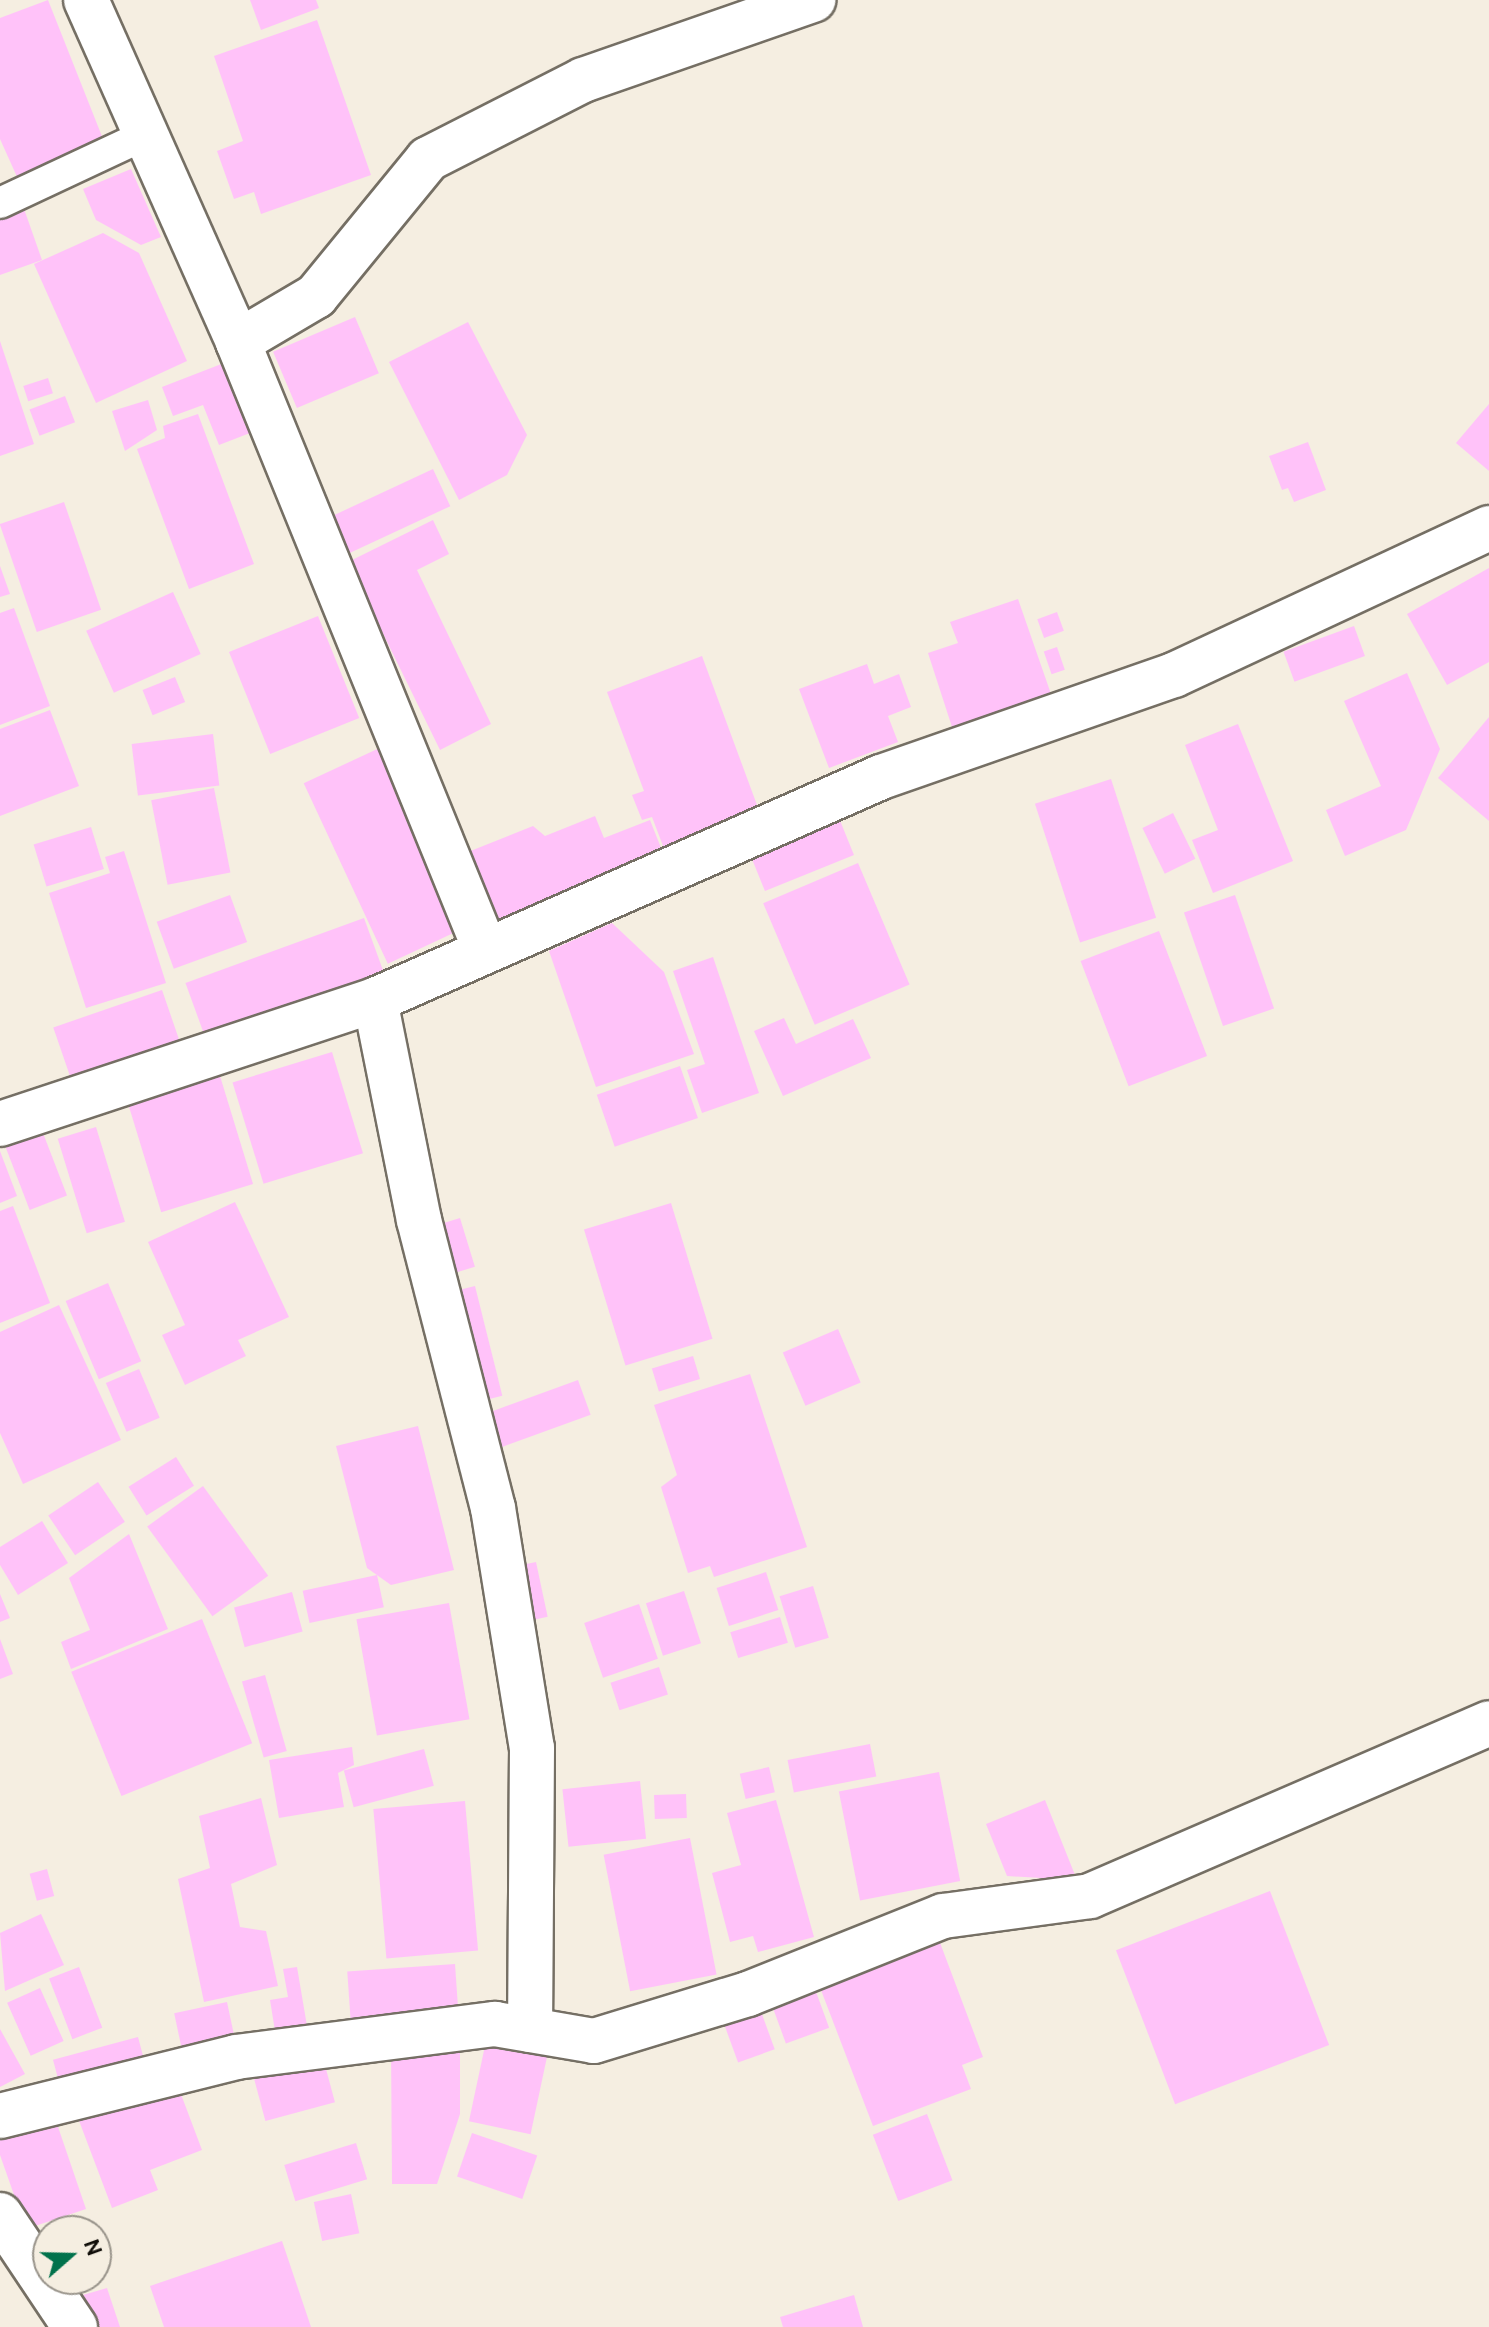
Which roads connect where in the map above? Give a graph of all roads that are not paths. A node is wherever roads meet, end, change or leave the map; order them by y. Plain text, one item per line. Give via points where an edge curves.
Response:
1 (86, 0) edge
2 (813, 0) edge
3 (145, 135) junction
4 (0, 203) edge
5 (238, 342) junction
6 (1489, 528) edge
7 (485, 949) junction
8 (375, 1000) junction
9 (0, 1124) edge
10 (1489, 1723) edge
11 (530, 2030) junction
12 (0, 2116) edge
13 (0, 2215) edge
14 (75, 2327) edge

1 - 3 street
2 - 5 street via 583,80 428,159 316,296
3 - 4 lane
3 - 5 street
5 - 7 street
6 - 7 street via 1174,675 881,777
7 - 8 street
8 - 9 street
8 - 11 street via 419,1220 493,1508 532,1748
10 - 11 street via 1090,1896 943,1916 748,1994 594,2041
11 - 12 street via 495,2024 236,2057
13 - 14 street

